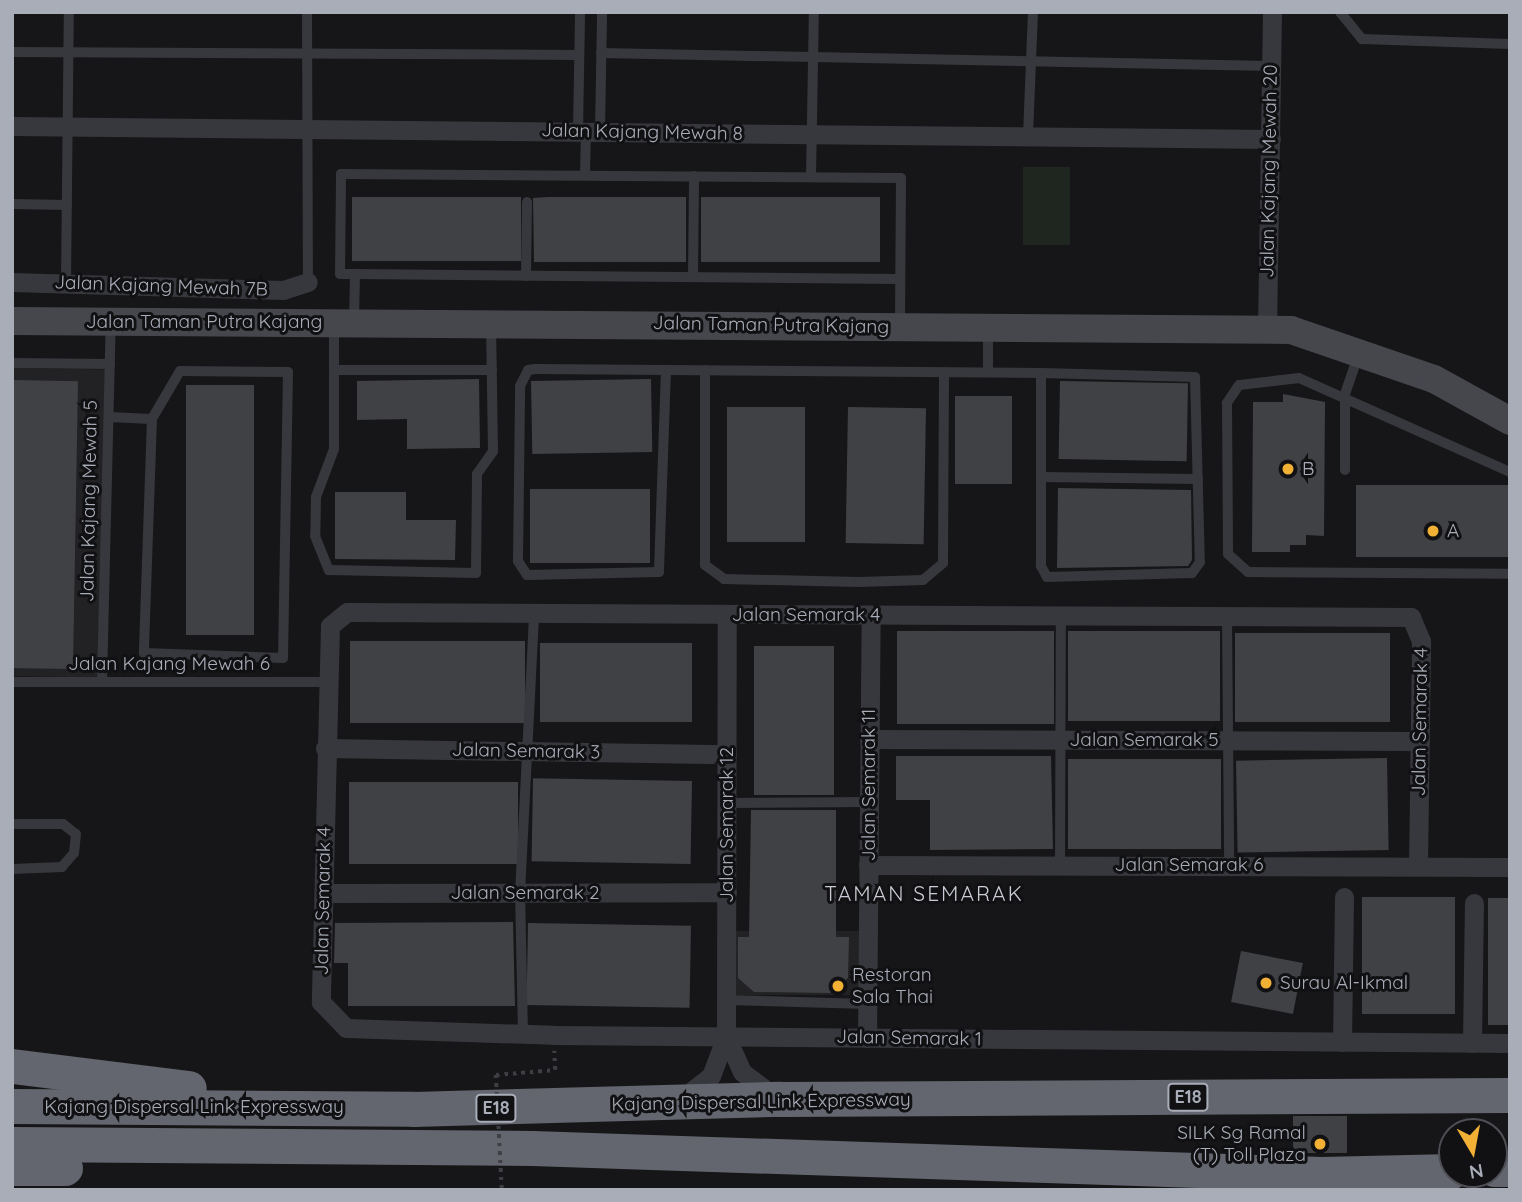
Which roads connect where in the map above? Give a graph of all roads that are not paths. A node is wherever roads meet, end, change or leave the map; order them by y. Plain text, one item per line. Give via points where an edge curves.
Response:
1 (69, 12) edge
2 (307, 12) edge
3 (580, 12) edge
4 (602, 12) edge
5 (814, 12) edge
6 (1033, 12) edge
7 (1272, 12) edge
8 (1339, 12) edge
9 (1510, 44) edge
10 (12, 52) edge
11 (69, 52) junction
12 (307, 53) junction
13 (601, 53) junction
14 (579, 55) junction
15 (813, 57) junction
16 (1030, 61) junction
17 (1271, 66) junction
18 (12, 126) edge
19 (68, 126) junction
20 (307, 129) junction
21 (588, 131) junction
22 (812, 133) junction
23 (1028, 136) junction
24 (1271, 139) junction
25 (585, 175) junction
26 (694, 176) junction
27 (811, 177) junction
28 (527, 202) dead end
29 (12, 204) edge
30 (67, 205) junction
31 (355, 274) junction
32 (526, 276) junction
33 (693, 277) junction
34 (900, 279) junction
35 (12, 282) edge
36 (66, 282) junction
37 (308, 282) joint
38 (12, 321) edge
39 (111, 322) junction
40 (344, 323) junction
41 (491, 323) junction
42 (900, 327) junction
43 (988, 329) junction
44 (1267, 330) junction
45 (1360, 350) junction
46 (12, 363) edge
47 (110, 364) junction
48 (334, 370) junction
49 (492, 370) junction
50 (666, 370) junction
51 (705, 370) junction
52 (944, 372) junction
53 (988, 372) junction
54 (1041, 373) junction
55 (1345, 394) junction
56 (108, 417) junction
57 (152, 419) junction
58 (1510, 421) edge
59 (1345, 470) dead end
60 (1510, 472) edge
61 (1041, 477) junction
62 (1198, 478) junction
63 (1510, 574) edge
64 (534, 613) junction
65 (727, 614) junction
66 (871, 615) junction
67 (1061, 616) junction
68 (1227, 616) junction
69 (102, 681) junction
70 (12, 682) edge
71 (325, 682) junction
72 (869, 738) junction
73 (1059, 740) junction
74 (1228, 740) junction
75 (1420, 741) junction
76 (325, 748) junction
77 (527, 751) junction
78 (727, 754) junction
79 (869, 802) junction
80 (727, 803) junction
81 (12, 824) edge
82 (868, 865) junction
83 (1060, 865) junction
84 (1229, 865) junction
85 (1418, 865) junction
86 (1510, 867) edge
87 (12, 869) edge
88 (727, 892) junction
89 (324, 893) junction
90 (520, 893) junction
91 (1344, 897) dead end
92 (1474, 903) dead end
93 (726, 1000) junction
94 (321, 1002) joint
95 (867, 1004) junction
96 (523, 1035) junction
97 (726, 1037) junction
98 (867, 1038) junction
99 (1342, 1042) junction
100 (1472, 1043) junction
101 (1510, 1043) edge
102 (12, 1066) edge
103 (1510, 1095) edge
104 (780, 1099) junction
105 (674, 1103) junction
106 (318, 1106) junction
107 (12, 1107) edge
108 (12, 1144) edge
109 (351, 1147) junction
110 (12, 1168) edge
111 (1438, 1171) edge

1 - 11 lane
2 - 12 lane
3 - 14 lane
4 - 13 lane
5 - 15 lane
6 - 16 lane
7 - 17 street, Jalan Kajang Mewah 20
8 - 9 lane via 1362,39
10 - 11 lane
11 - 12 lane
11 - 19 lane
12 - 14 lane
12 - 20 lane
13 - 15 lane
13 - 21 lane
14 - 21 lane
15 - 16 lane
15 - 22 lane
16 - 17 lane
16 - 23 lane
17 - 24 street, Jalan Kajang Mewah 20
18 - 19 street, Jalan Kajang Mewah 8
19 - 20 street, Jalan Kajang Mewah 8
19 - 30 lane
20 - 21 street, Jalan Kajang Mewah 8
20 - 37 lane
21 - 22 street, Jalan Kajang Mewah 8
21 - 25 lane
22 - 23 street, Jalan Kajang Mewah 8
22 - 27 lane
23 - 24 street, Jalan Kajang Mewah 8
24 - 44 street, Jalan Kajang Mewah 20
25 - 26 lane
25 - 31 lane via 341,174 340,274
26 - 27 lane
26 - 33 lane
27 - 34 lane via 901,178
28 - 32 lane
29 - 30 lane
30 - 36 lane
31 - 32 lane
31 - 40 lane
32 - 33 lane
33 - 34 lane
34 - 42 lane
35 - 36 street, Jalan Kajang Mewah 7B
36 - 37 street, Jalan Kajang Mewah 7B via 283,290
38 - 39 street, Jalan Taman Putra Kajang
39 - 40 street, Jalan Taman Putra Kajang
39 - 47 lane, Jalan Kajang Mewah 5
40 - 41 street, Jalan Taman Putra Kajang
40 - 48 lane
41 - 42 street, Jalan Taman Putra Kajang
41 - 49 lane
42 - 43 street, Jalan Taman Putra Kajang
43 - 44 street, Jalan Taman Putra Kajang
43 - 53 lane
44 - 45 street, Jalan Taman Putra Kajang via 1316,334
45 - 55 lane
45 - 58 street, Jalan Taman Putra Kajang via 1434,379
46 - 47 lane
47 - 56 lane, Jalan Kajang Mewah 5
48 - 49 lane
48 - 49 lane via 334,449 316,497 315,536 329,570 476,573 477,474 493,451
50 - 50 lane via 535,369 522,376 518,561 527,575 659,572
50 - 51 lane
51 - 52 lane
51 - 52 lane via 705,565 724,579 859,582 923,580 943,564
52 - 53 lane
53 - 54 lane
54 - 61 lane
54 - 62 lane via 1195,377
55 - 59 lane
55 - 60 lane
55 - 63 lane via 1299,378 1232,392 1227,416 1233,560 1248,572
56 - 57 lane
56 - 69 lane, Jalan Kajang Mewah 5
57 - 57 lane via 144,653 282,658 288,372 180,371 166,404
61 - 62 lane
61 - 62 lane via 1041,566 1055,580 1192,573 1200,562
64 - 65 street, Jalan Semarak 4
64 - 71 street, Jalan Semarak 4 via 347,612 330,626
64 - 77 lane
65 - 66 street, Jalan Semarak 4
65 - 78 street, Jalan Semarak 12
66 - 67 street, Jalan Semarak 4
66 - 72 street, Jalan Semarak 11
67 - 68 street, Jalan Semarak 4
67 - 73 lane
68 - 74 lane
68 - 75 street, Jalan Semarak 4 via 1411,617 1420,626
69 - 70 lane, Jalan Kajang Mewah 6
69 - 71 lane, Jalan Kajang Mewah 6
71 - 76 street, Jalan Semarak 4
72 - 73 street, Jalan Semarak 5
72 - 79 street, Jalan Semarak 11
73 - 74 street, Jalan Semarak 5
73 - 83 lane
74 - 75 street, Jalan Semarak 5
74 - 84 lane
75 - 85 street, Jalan Semarak 4
76 - 77 street, Jalan Semarak 3
76 - 89 street, Jalan Semarak 4
77 - 78 street, Jalan Semarak 3
77 - 90 lane
78 - 80 street, Jalan Semarak 12
79 - 80 lane
79 - 82 street, Jalan Semarak 11
80 - 88 street, Jalan Semarak 12
81 - 87 lane via 63,824 76,834 74,853 62,867
82 - 83 street, Jalan Semarak 6
82 - 95 street, Jalan Semarak 11
83 - 84 street, Jalan Semarak 6
84 - 85 street, Jalan Semarak 6
85 - 86 street, Jalan Semarak 6
88 - 90 street, Jalan Semarak 2
88 - 93 street, Jalan Semarak 12
89 - 90 street, Jalan Semarak 2
89 - 94 street, Jalan Semarak 4
90 - 96 lane
91 - 99 street
92 - 100 street
93 - 95 lane
93 - 97 street, Jalan Semarak 12
94 - 96 street, Jalan Semarak 1 via 346,1028 364,1032
95 - 98 street, Jalan Semarak 11
96 - 97 street, Jalan Semarak 1
97 - 98 street, Jalan Semarak 1
97 - 104 street, Jalan Semarak 12 via 742,1072
97 - 105 street, Jalan Semarak 12 via 711,1076
98 - 99 street, Jalan Semarak 1
99 - 100 street, Jalan Semarak 1
100 - 101 street, Jalan Semarak 1
102 - 106 highway
103 - 104 highway, Kajang Dispersal Link Expressway / E18
104 - 105 highway, Kajang Dispersal Link Expressway / E18
105 - 106 highway, Kajang Dispersal Link Expressway / E18
106 - 107 highway, Kajang Dispersal Link Expressway / E18
108 - 109 highway, Kajang Dispersal Link Expressway / E18
109 - 110 highway via 259,1165
109 - 111 highway, Kajang Dispersal Link Expressway / E18 via 1321,1174

